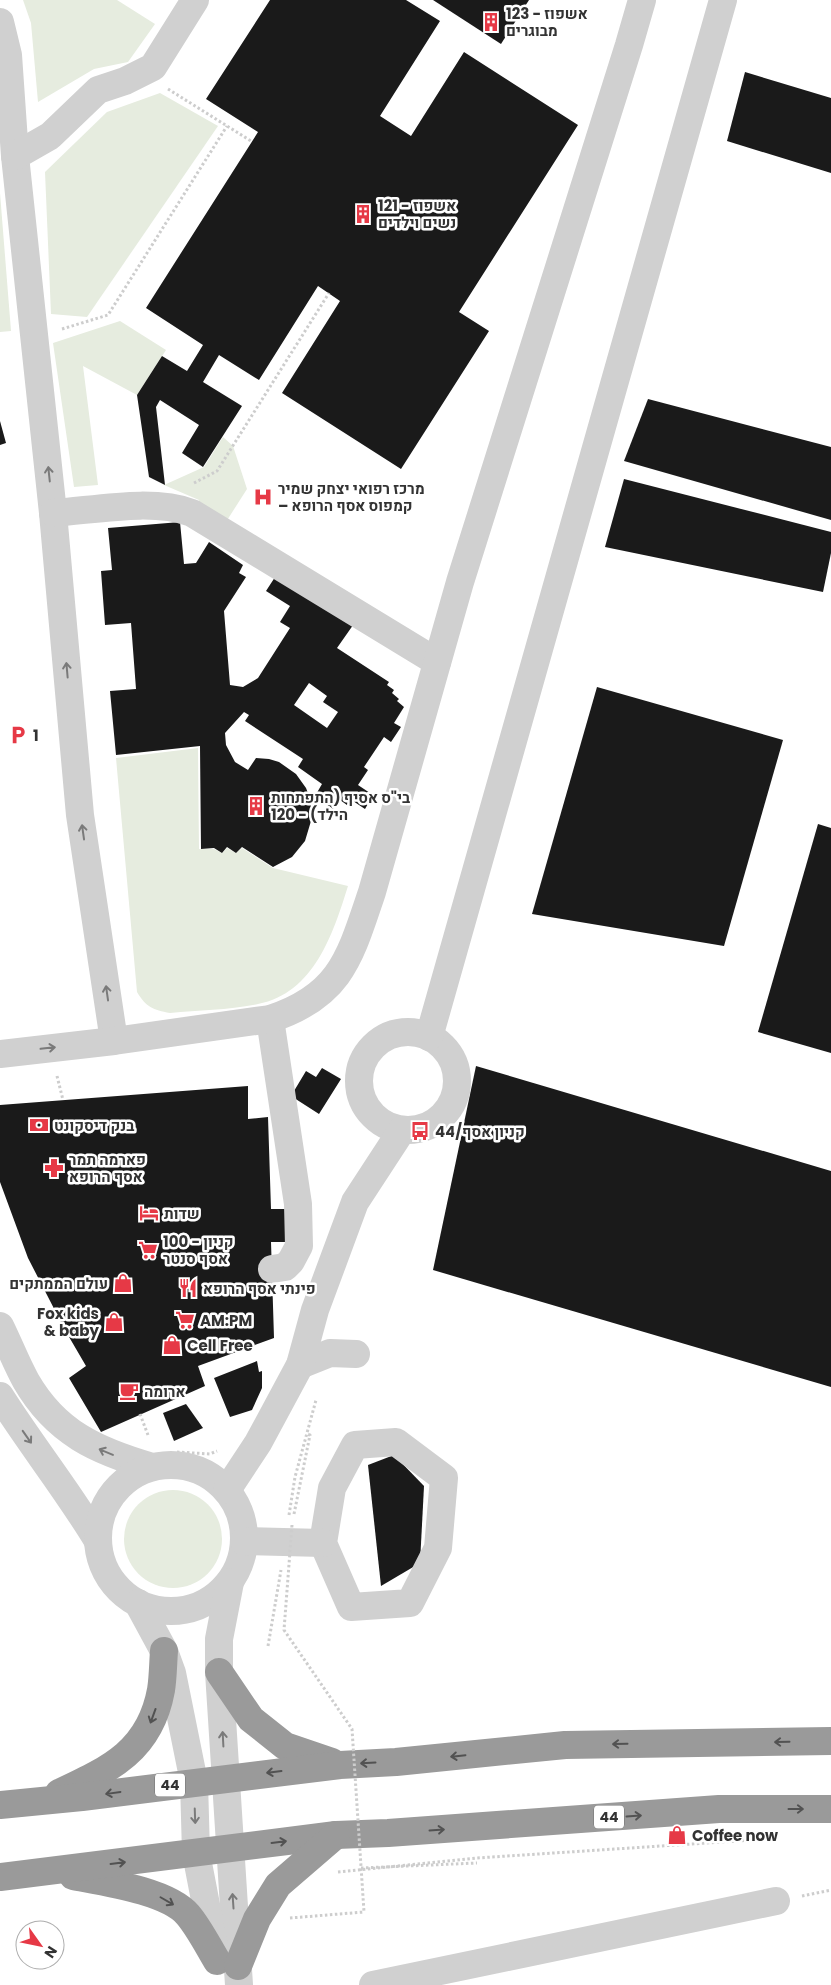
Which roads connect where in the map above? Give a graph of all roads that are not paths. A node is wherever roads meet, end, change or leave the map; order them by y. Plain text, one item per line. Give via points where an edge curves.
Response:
1 (195, 0) edge
2 (642, 0) edge
3 (723, 0) edge
4 (0, 22) edge
5 (16, 156) junction
6 (53, 513) junction
7 (437, 662) junction
8 (270, 1019) junction
9 (430, 1037) junction
10 (114, 1041) junction
11 (0, 1054) edge
12 (402, 1130) junction
13 (272, 1269) dead end
14 (0, 1326) edge
15 (356, 1354) dead end
16 (294, 1375) junction
17 (0, 1396) edge
18 (162, 1460) junction
19 (227, 1490) junction
20 (244, 1540) junction
21 (323, 1543) junction
22 (95, 1553) junction
23 (230, 1582) junction
24 (125, 1601) junction
25 (164, 1652) junction
26 (219, 1672) junction
27 (831, 1741) edge
28 (340, 1765) junction
29 (225, 1780) junction
30 (194, 1782) junction
31 (43, 1801) junction
32 (0, 1804) edge
33 (831, 1809) edge
34 (336, 1835) junction
35 (230, 1849) junction
36 (196, 1853) junction
37 (52, 1871) junction
38 (0, 1876) edge
39 (776, 1901) dead end
40 (229, 1974) edge
41 (373, 1985) edge

1 - 5 street via 153,68 98,90 50,136
2 - 7 street
3 - 9 street
4 - 5 street via 8,55
6 -> 5 street
6 - 7 street via 148,505 176,507 192,513
10 -> 6 street via 80,816
7 - 8 street via 358,935 336,977 318,996 293,1011
8 - 10 street
8 - 13 street via 298,1204 299,1246 285,1267
9 - 12 street via 449,1054 455,1068 454,1098 435,1122 421,1129
9 - 12 street via 407,1032 390,1035 375,1044 364,1058 359,1074 360,1091 366,1107 377,1120 390,1128
11 -> 10 street
12 - 16 street via 355,1202
18 -> 14 street via 121,1458 69,1432 47,1412 26,1381
15 - 16 street via 330,1353
16 - 19 street via 258,1443
17 -> 22 street via 84,1518
18 - 19 street via 209,1475
18 - 22 street via 130,1477 112,1494 101,1517
19 - 20 street via 242,1519
20 - 21 street
20 - 23 street via 240,1562
21 - 21 street via 351,1607 410,1603 438,1548 444,1478 396,1442 355,1445 332,1488
22 - 24 street
23 - 24 street via 215,1596 188,1609 167,1611
23 - 26 street via 219,1640
24 - 25 street
25 - 30 street via 172,1673
25 -> 31 highway via 161,1690 152,1721 135,1747 108,1769
26 - 28 highway via 252,1719 284,1746
29 -> 26 street
27 -> 28 highway, 44 via 566,1745
28 -> 29 highway, 44
29 - 30 highway, 44
29 - 35 street
30 -> 31 highway, 44
30 -> 36 street
31 - 32 highway, 44
34 -> 33 highway, 44 via 719,1810
35 -> 34 highway, 44
34 - 40 highway via 278,1885
35 - 36 highway, 44
40 -> 35 street
37 -> 36 highway, 44
36 - 40 street
37 - 38 highway, 44
37 -> 40 highway via 162,1898 188,1914
39 - 41 street

